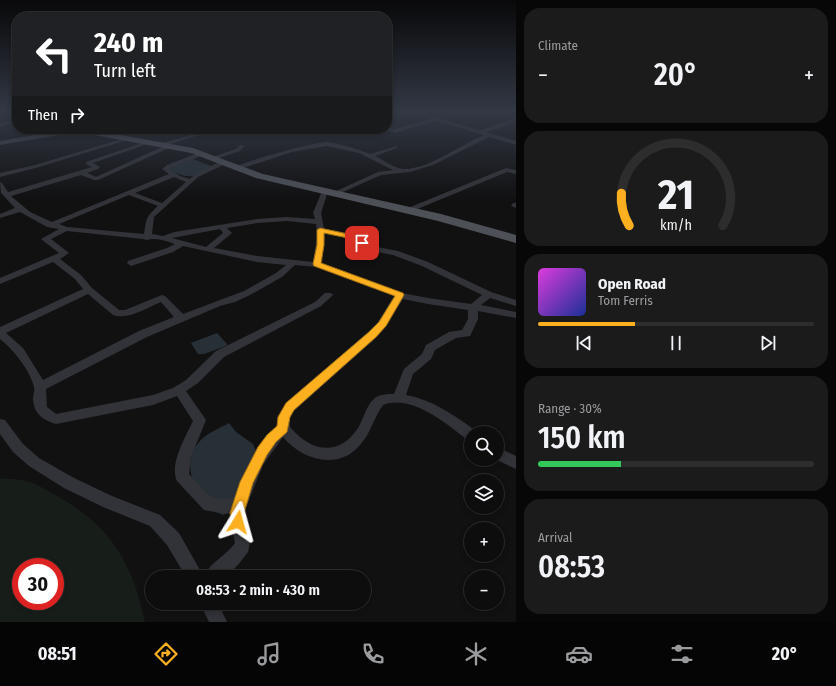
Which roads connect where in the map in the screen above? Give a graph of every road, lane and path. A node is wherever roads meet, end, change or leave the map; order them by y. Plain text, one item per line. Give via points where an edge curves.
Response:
1 (11, 141) edge
2 (121, 141) edge
3 (132, 141) edge
4 (180, 141) edge
5 (476, 141) edge
6 (0, 143) edge
7 (147, 143) junction
8 (165, 146) junction
9 (242, 146) dead end
10 (395, 147) dead end
11 (200, 154) junction
12 (370, 156) junction
13 (213, 158) junction
14 (224, 163) junction
15 (237, 168) junction
16 (401, 171) junction
17 (516, 172) edge
18 (82, 173) junction
19 (0, 175) edge
20 (173, 175) junction
21 (191, 181) junction
22 (0, 184) edge
23 (129, 193) junction
24 (330, 193) junction
25 (6, 195) junction
26 (163, 206) junction
27 (21, 209) junction
28 (407, 210) junction
29 (0, 216) edge
30 (50, 225) junction
31 (320, 226) junction
32 (222, 227) junction
33 (66, 229) junction
34 (146, 238) junction
35 (164, 238) junction
36 (516, 239) edge
37 (183, 243) junction
38 (208, 249) junction
39 (54, 258) junction
40 (130, 263) dead end
41 (293, 263) junction
42 (317, 264) junction
43 (0, 281) edge
44 (89, 290) junction
45 (488, 294) junction
46 (328, 295) dead end
47 (400, 295) junction
48 (516, 302) edge
49 (473, 307) junction
50 (516, 315) edge
51 (181, 318) junction
52 (0, 333) edge
53 (40, 387) junction
54 (178, 389) junction
55 (399, 398) junction
56 (0, 424) edge
57 (283, 428) junction
58 (464, 430) edge
59 (504, 457) edge
60 (516, 463) edge
61 (241, 502) junction
62 (191, 570) edge
63 (219, 570) edge
64 (212, 610) edge
65 (218, 622) edge

1 - 6 main road
2 - 19 street
3 - 7 main road
4 - 8 street
5 - 16 street via 431,164
7 - 8 main road
7 - 18 street via 89,163 97,167
8 - 11 main road
8 - 18 street via 128,166 96,179
9 - 13 street via 238,150
10 - 12 street
11 - 13 main road
11 - 20 street via 165,168
12 - 15 street via 346,147 322,144
12 - 16 street
13 - 14 main road
14 - 15 main road
14 - 21 street
15 - 24 main road
16 - 24 street via 380,174
17 - 28 street via 506,170
18 - 25 street
20 - 21 street
20 - 23 street
21 - 26 street
22 - 25 street
23 - 26 street
23 - 30 street
24 - 28 main road
24 - 31 street via 317,213
25 - 27 street
26 - 34 street via 149,220
27 - 29 street
27 - 30 street
28 - 36 main road
30 - 33 street
31 - 32 street via 287,219
31 - 42 street
31 - 45 street via 375,249 425,264
32 - 35 street via 174,234
32 - 38 street via 228,233
33 - 34 street
33 - 39 street via 45,239 66,253
34 - 35 street
35 - 37 street
37 - 38 street
37 - 40 street
38 - 41 street via 256,259
39 - 43 street
39 - 44 street via 78,277
41 - 42 street
41 - 51 street via 279,275 247,294
42 - 47 street
44 - 51 street via 117,313 126,313 162,298
44 - 52 street
45 - 48 street
45 - 49 street
46 - 54 street via 318,304 220,354 190,383
47 - 49 street
47 - 57 street via 373,334 290,407 284,417
49 - 50 street
49 - 55 street via 473,319 466,333 453,334 430,348 427,356 408,372
51 - 53 street via 143,334
52 - 53 street via 27,359
53 - 54 street via 42,411 46,416 56,419 153,400
54 - 61 street via 200,420 184,457 182,476 209,505 226,507
55 - 57 street via 380,400 365,429 347,449 338,454 328,456 302,447
55 - 58 street via 419,402 434,409
56 - 62 street via 18,448 34,462 108,502 155,520 173,539
57 - 61 street via 263,451 247,482
59 - 60 street
61 - 63 street via 237,517 243,537 241,548
64 - 65 street

